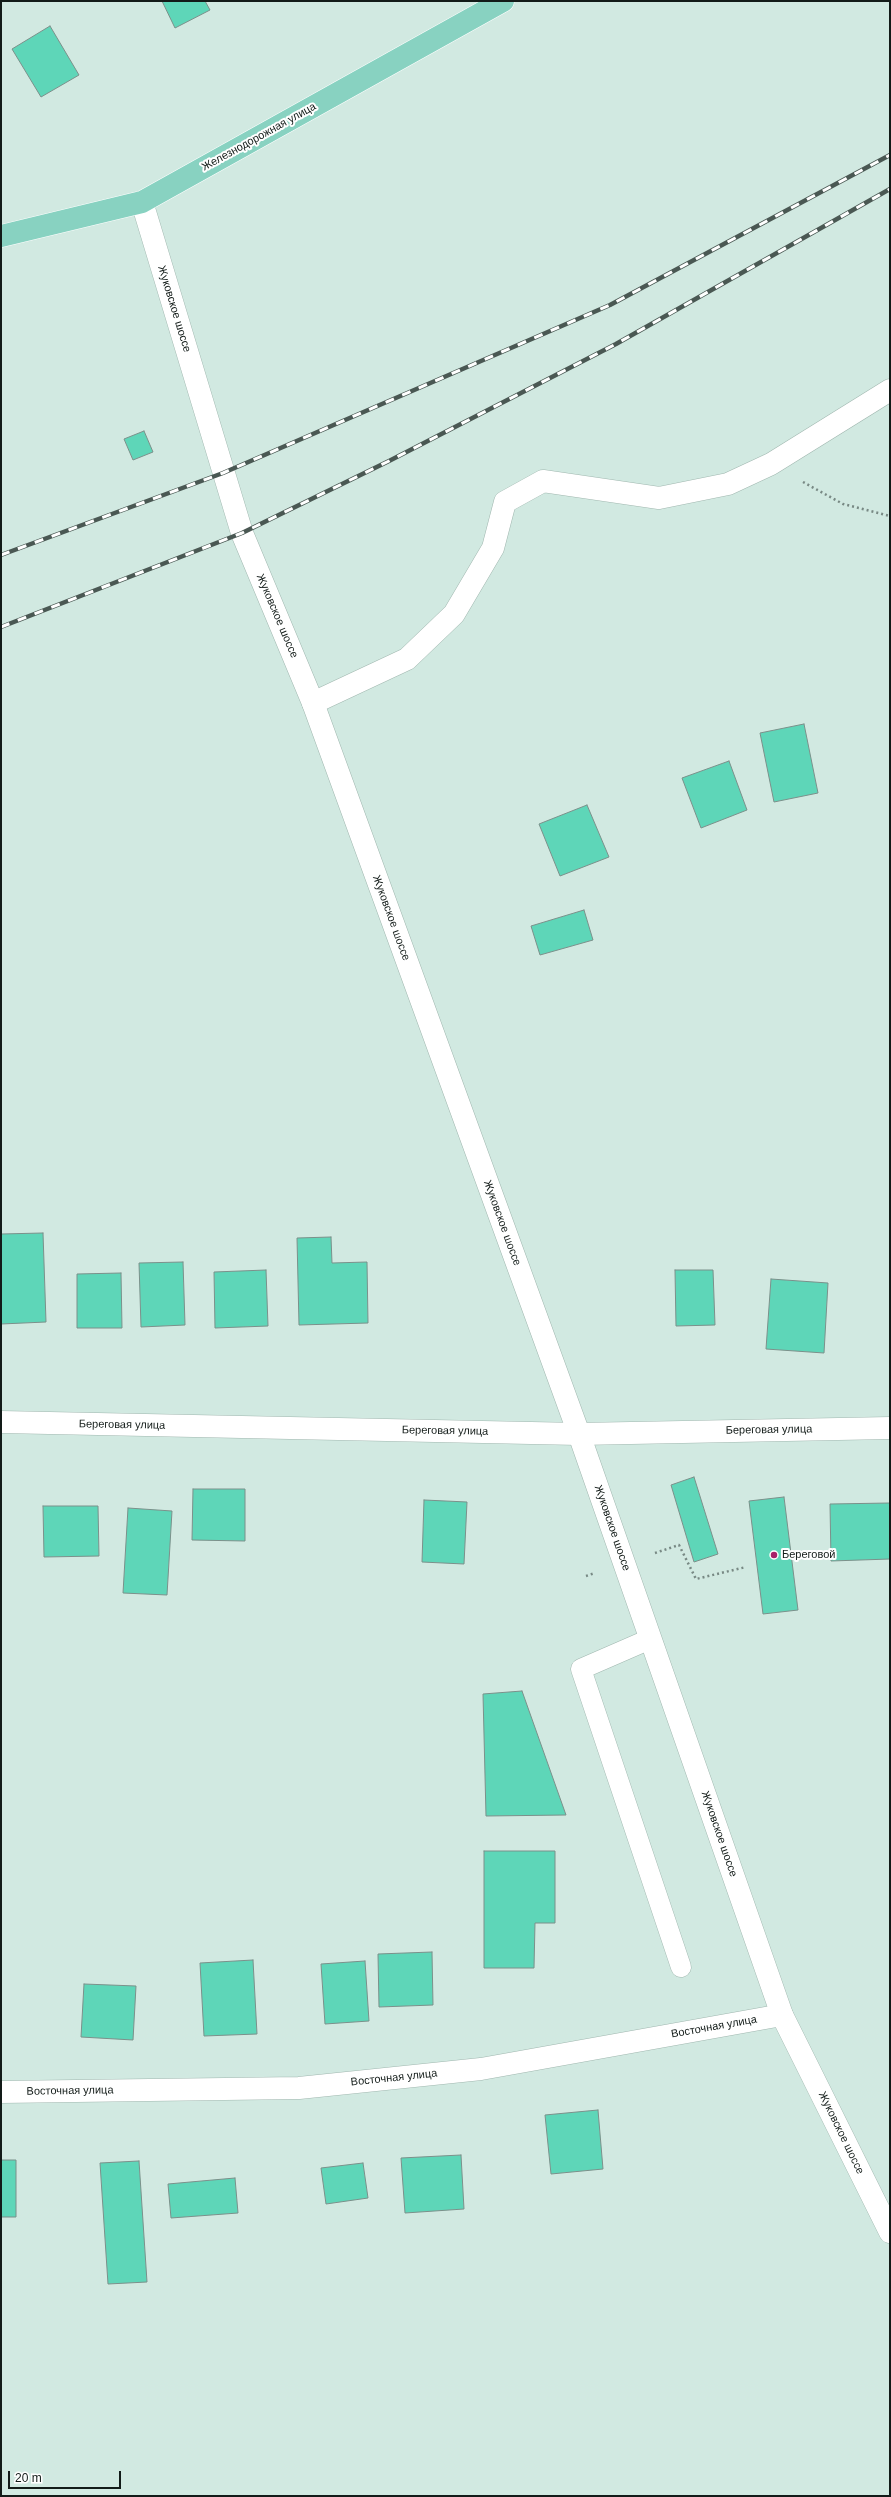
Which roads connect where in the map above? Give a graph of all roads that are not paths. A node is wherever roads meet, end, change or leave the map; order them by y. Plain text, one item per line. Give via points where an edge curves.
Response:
1 (503, 1) edge
2 (142, 202) junction
3 (1, 236) edge
4 (890, 390) edge
5 (313, 703) junction
6 (1, 1422) edge
7 (890, 1428) edge
8 (579, 1434) junction
9 (650, 1639) junction
10 (681, 1967) dead end
11 (782, 2015) junction
12 (1, 2092) edge
13 (890, 2232) edge

1 - 2 main road, Железнодорожная улица
2 - 3 main road, Железнодорожная улица
2 - 5 street, Жуковское шоссе via 242,533
4 - 5 street via 771,464 728,484 659,498 543,481 505,502 493,548 454,614 407,660
5 - 8 street, Жуковское шоссе
6 - 8 street, Береговая улица
7 - 8 street, Береговая улица
8 - 9 street, Жуковское шоссе
9 - 10 lane via 581,1669
9 - 11 street, Жуковское шоссе
11 - 12 street, Восточная улица via 481,2069 299,2088
11 - 13 street, Жуковское шоссе

